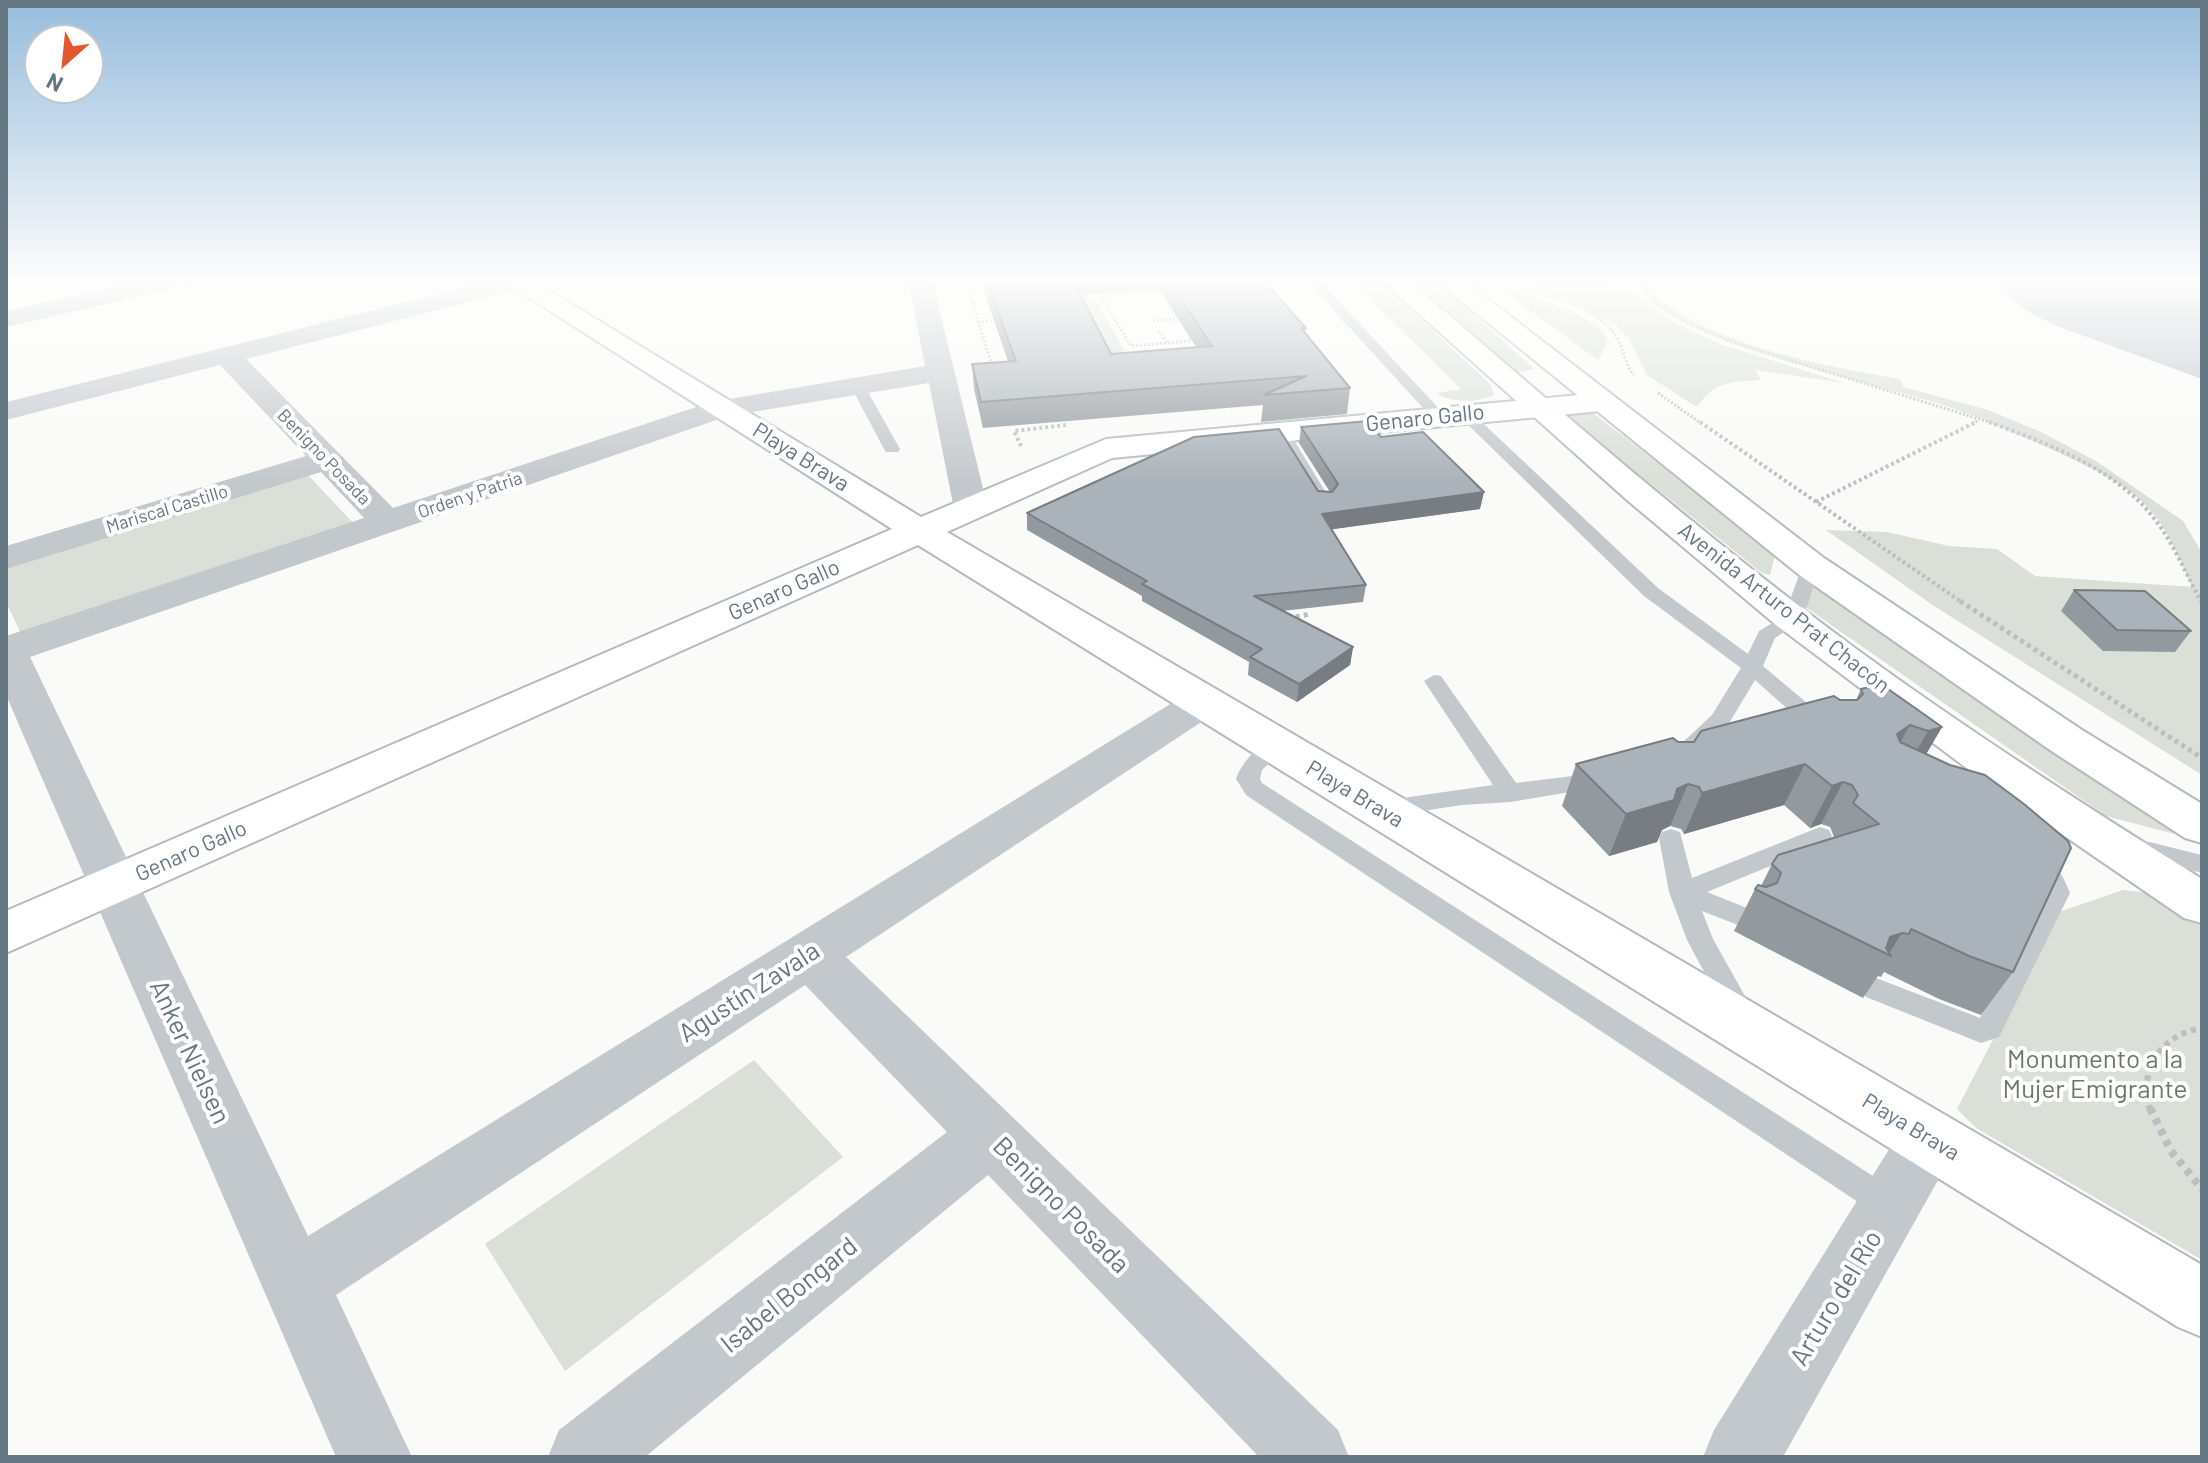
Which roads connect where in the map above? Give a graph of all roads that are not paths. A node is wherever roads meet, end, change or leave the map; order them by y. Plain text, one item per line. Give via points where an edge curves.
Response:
1 (261, 347) edge
2 (626, 347) edge
3 (935, 347) edge
4 (1381, 347) edge
5 (1471, 347) edge
6 (1532, 347) edge
7 (227, 356) junction
8 (941, 372) junction
9 (857, 385) junction
10 (1601, 402) junction
11 (1540, 407) junction
12 (722, 408) junction
13 (6, 411) edge
14 (1452, 416) junction
15 (1281, 432) junction
16 (892, 449) dead end
17 (327, 460) junction
18 (1324, 502) edge
19 (971, 509) junction
20 (388, 523) junction
21 (919, 531) junction
22 (6, 558) edge
23 (1811, 566) junction
24 (1793, 619) junction
25 (7, 650) edge
26 (1752, 667) junction
27 (1434, 681) dead end
28 (1203, 702) junction
29 (1828, 733) edge
30 (1276, 746) junction
31 (1672, 764) edge
32 (1615, 777) edge
33 (1511, 794) junction
34 (1382, 809) junction
35 (2039, 825) edge
36 (2202, 826) edge
37 (1820, 836) dead end
38 (1671, 838) edge
39 (2012, 841) edge
40 (2105, 841) junction
41 (2202, 864) edge
42 (115, 885) junction
43 (1682, 892) junction
44 (2202, 904) edge
45 (1743, 917) dead end
46 (6, 933) edge
47 (809, 953) junction
48 (1876, 989) edge
49 (1751, 1032) junction
50 (991, 1135) junction
51 (1930, 1139) junction
52 (1891, 1206) junction
53 (295, 1282) junction
54 (2202, 1303) edge
55 (374, 1457) edge
56 (586, 1457) edge
57 (1311, 1457) edge
58 (1741, 1457) edge

1 - 7 street
2 - 12 street, Playa Brava
3 - 8 street
4 - 14 lane
5 - 11 street, Avenida Arturo Prat Chacón
6 - 10 street
7 - 13 street
7 - 17 street, Benigno Posada
8 - 9 street, Orden y Patria
8 - 19 street
9 - 12 street, Orden y Patria
9 - 16 lane
10 - 11 street, Genaro Gallo
10 - 23 street
11 - 14 street, Genaro Gallo
11 - 24 street, Avenida Arturo Prat Chacón
12 - 20 street, Orden y Patria
12 - 21 street, Playa Brava
14 - 15 street, Genaro Gallo
14 - 26 lane via 1651,592
15 - 18 lane
15 - 19 street, Genaro Gallo via 1106,449
17 - 20 street, Benigno Posada
17 - 22 street, Mariscal Castillo
19 - 21 street, Genaro Gallo
20 - 25 street, Orden y Patria
21 - 28 street, Playa Brava
21 - 42 street, Genaro Gallo
23 - 24 lane
23 - 36 street
24 - 26 lane via 1766,635
24 - 40 street, Avenida Arturo Prat Chacón
25 - 42 street, Anker Nielsen
26 - 29 lane
26 - 31 lane via 1720,720
27 - 33 lane
28 - 30 street, Playa Brava
28 - 47 street, Agustín Zavala
30 - 34 street, Playa Brava
30 - 52 lane via 1252,767 1248,779 1254,789
32 - 33 lane
33 - 34 lane via 1441,798
34 - 49 street, Playa Brava
35 - 40 lane
37 - 43 lane
38 - 43 lane
39 - 48 lane via 2051,877 2057,893 1993,1025 1981,1031
40 - 41 lane
40 - 44 street, Avenida Arturo Prat Chacón
42 - 46 street, Genaro Gallo
42 - 53 street, Anker Nielsen
43 - 45 lane
43 - 49 lane via 1700,940
47 - 50 street, Benigno Posada
47 - 53 street, Agustín Zavala
49 - 51 street, Playa Brava
50 - 56 street, Isabel Bongard
50 - 57 street, Benigno Posada
51 - 52 street, Arturo del Río
51 - 54 street, Playa Brava
52 - 58 street, Arturo del Río
53 - 55 street, Anker Nielsen

